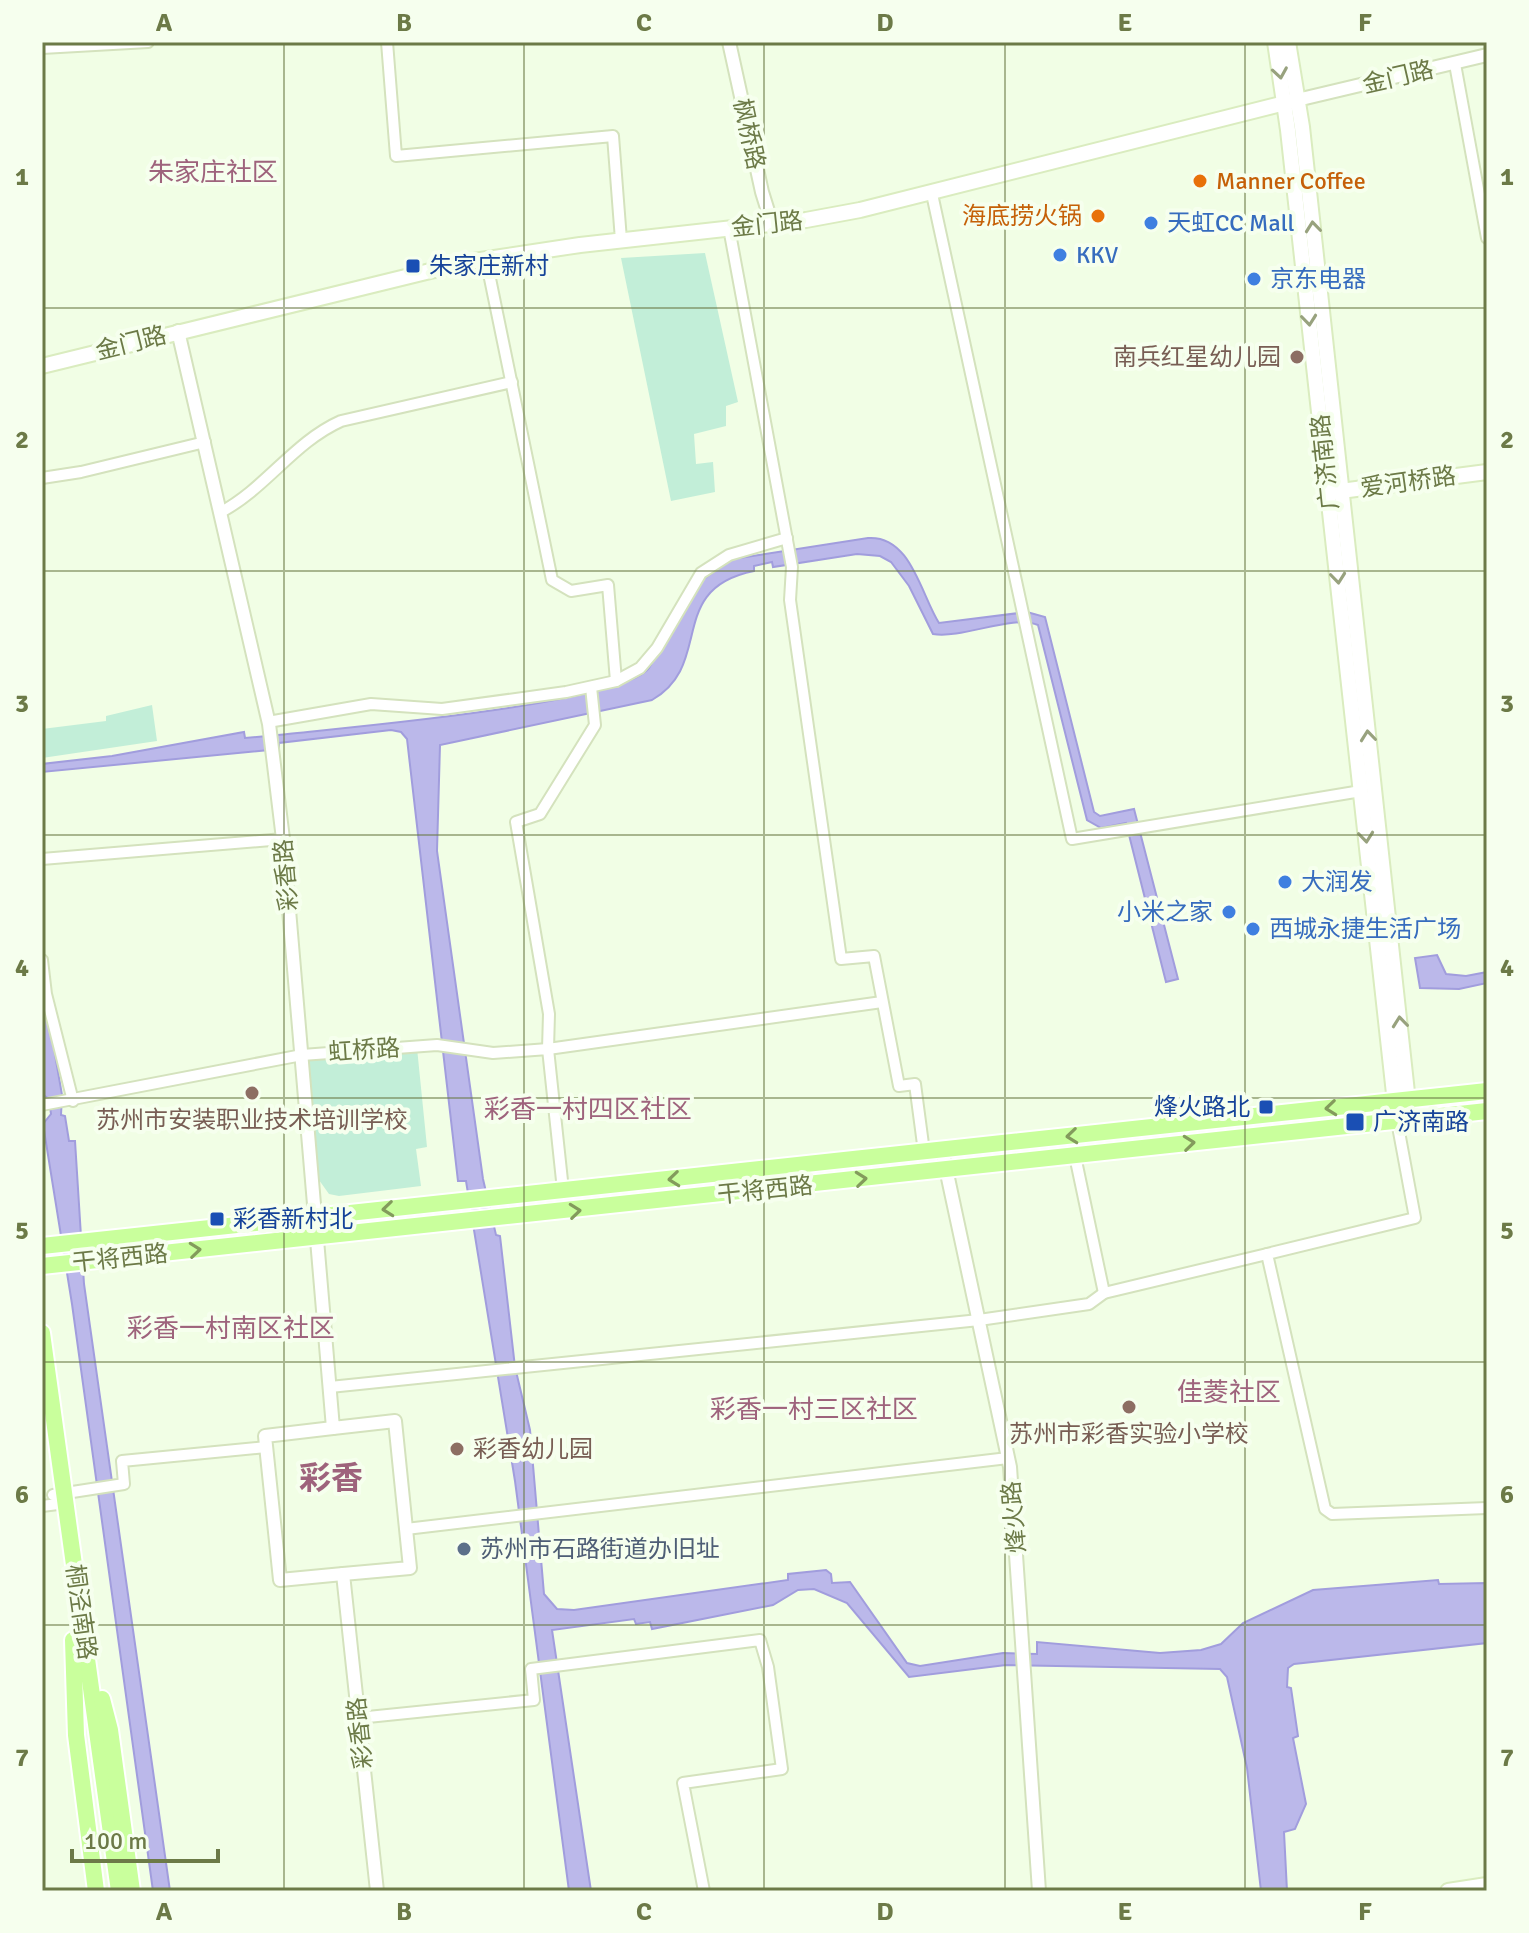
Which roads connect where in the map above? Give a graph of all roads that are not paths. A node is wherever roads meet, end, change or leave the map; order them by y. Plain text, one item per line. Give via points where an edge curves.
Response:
1 (148, 42) edge
2 (387, 42) edge
3 (729, 42) edge
4 (1275, 42) edge
5 (1288, 42) edge
6 (42, 48) edge
7 (1487, 55) edge
8 (1455, 64) junction
9 (1291, 102) junction
10 (932, 194) junction
11 (772, 224) junction
12 (729, 228) junction
13 (1487, 238) edge
14 (621, 240) junction
15 (486, 259) junction
16 (178, 331) junction
17 (42, 366) edge
18 (512, 382) junction
19 (205, 442) junction
20 (1487, 472) edge
21 (42, 478) edge
22 (1335, 492) junction
23 (221, 512) junction
24 (787, 538) junction
25 (616, 681) junction
26 (591, 689) junction
27 (269, 723) junction
28 (1361, 791) junction
29 (283, 839) junction
30 (42, 859) edge
31 (42, 960) edge
32 (882, 1002) junction
33 (548, 1049) junction
34 (302, 1055) junction
35 (1487, 1091) edge
36 (1402, 1100) junction
37 (67, 1102) junction
38 (46, 1104) edge
39 (1487, 1111) edge
40 (1404, 1120) junction
41 (942, 1150) junction
42 (924, 1152) junction
43 (1075, 1156) junction
44 (944, 1169) junction
45 (563, 1190) junction
46 (315, 1217) junction
47 (317, 1236) junction
48 (50, 1246) edge
49 (1267, 1254) junction
50 (42, 1266) edge
51 (1104, 1293) junction
52 (979, 1320) junction
53 (42, 1333) edge
54 (330, 1387) junction
55 (42, 1413) edge
56 (333, 1428) junction
57 (266, 1447) junction
58 (1008, 1458) junction
59 (56, 1500) edge
60 (1487, 1508) edge
61 (406, 1529) junction
62 (343, 1574) junction
63 (79, 1640) junction
64 (358, 1718) junction
65 (1487, 1885) edge
66 (96, 1891) edge
67 (108, 1891) edge
68 (119, 1891) edge
69 (132, 1891) edge
70 (377, 1891) edge
71 (704, 1891) edge
72 (1039, 1891) edge
73 (1448, 1891) edge

1 - 6 street
2 - 14 street via 396,156 613,136
3 - 11 street, 枫桥路
4 -> 9 main road, 广济南路
5 - 9 main road, 广济南路
7 - 8 street, 金门路
8 - 9 street, 金门路
8 - 13 street
9 - 10 main road, 金门路
9 - 22 main road, 广济南路
10 - 11 main road, 金门路
10 - 28 street via 1072,839
11 - 12 main road, 金门路
12 - 14 main road, 金门路
12 - 24 street
14 - 15 main road, 金门路
15 - 16 main road, 金门路
15 - 18 street
16 - 17 main road, 金门路
16 - 19 street, 彩香路
18 - 23 street via 329,427 243,500
18 - 25 street via 552,580 571,591 608,585
19 - 21 street
19 - 23 street, 彩香路
20 - 22 main road, 爱河桥路
22 -> 28 main road, 广济南路
36 -> 22 main road, 广济南路
23 - 27 street, 彩香路
24 - 25 street via 729,555 701,573 657,648 640,668
24 - 32 street via 790,600 841,959 874,956
25 - 26 street
26 - 27 street via 442,709 371,704
26 - 33 street via 595,725 540,814 516,822 549,1014
27 - 29 street, 彩香路
28 -> 36 main road, 广济南路
29 - 30 street
29 - 34 street, 彩香路
31 - 37 street
32 - 33 street, 虹桥路
32 - 42 street via 899,1086 915,1084
33 - 34 street, 虹桥路 via 476,1051 437,1045
33 - 45 street
34 - 37 street, 虹桥路
34 - 46 street, 彩香路
35 - 36 main road, 干将西路
36 - 40 main road, 广济南路
36 -> 41 main road, 干将西路
37 - 38 street, 虹桥路
39 - 40 main road, 干将西路
43 -> 40 main road, 干将西路
40 - 49 street via 1415,1218
41 - 42 main road, 干将西路
41 - 44 street, 烽火路
42 -> 45 main road, 干将西路
43 - 44 main road, 干将西路
43 - 51 street
47 -> 44 main road, 干将西路
44 - 52 street, 烽火路
45 -> 46 main road, 干将西路
46 - 47 street, 彩香路
46 - 48 main road, 干将西路
50 -> 47 main road, 干将西路
47 - 54 street, 彩香路
49 - 51 street
49 - 60 street via 1325,1509 1332,1514
51 - 52 street via 1089,1304
52 - 54 street
52 - 58 street, 烽火路
53 - 59 main road, 桐泾南路
54 - 56 street, 彩香路
55 - 59 main road, 桐泾南路
56 - 57 street via 265,1436
56 - 61 street via 395,1421
57 - 59 street via 122,1461 124,1484
57 - 62 street via 280,1580
58 - 61 street
58 - 72 street, 烽火路
59 - 63 main road, 桐泾南路
61 - 62 street via 410,1568
62 - 64 street, 彩香路
63 - 66 main road via 76,1735
63 - 67 main road, 桐泾南路
63 - 68 main road, 桐泾南路
63 - 69 main road via 110,1730
64 - 70 street, 彩香路
64 - 71 street via 534,1700 531,1669 760,1640 782,1769 683,1783
65 - 73 main road

